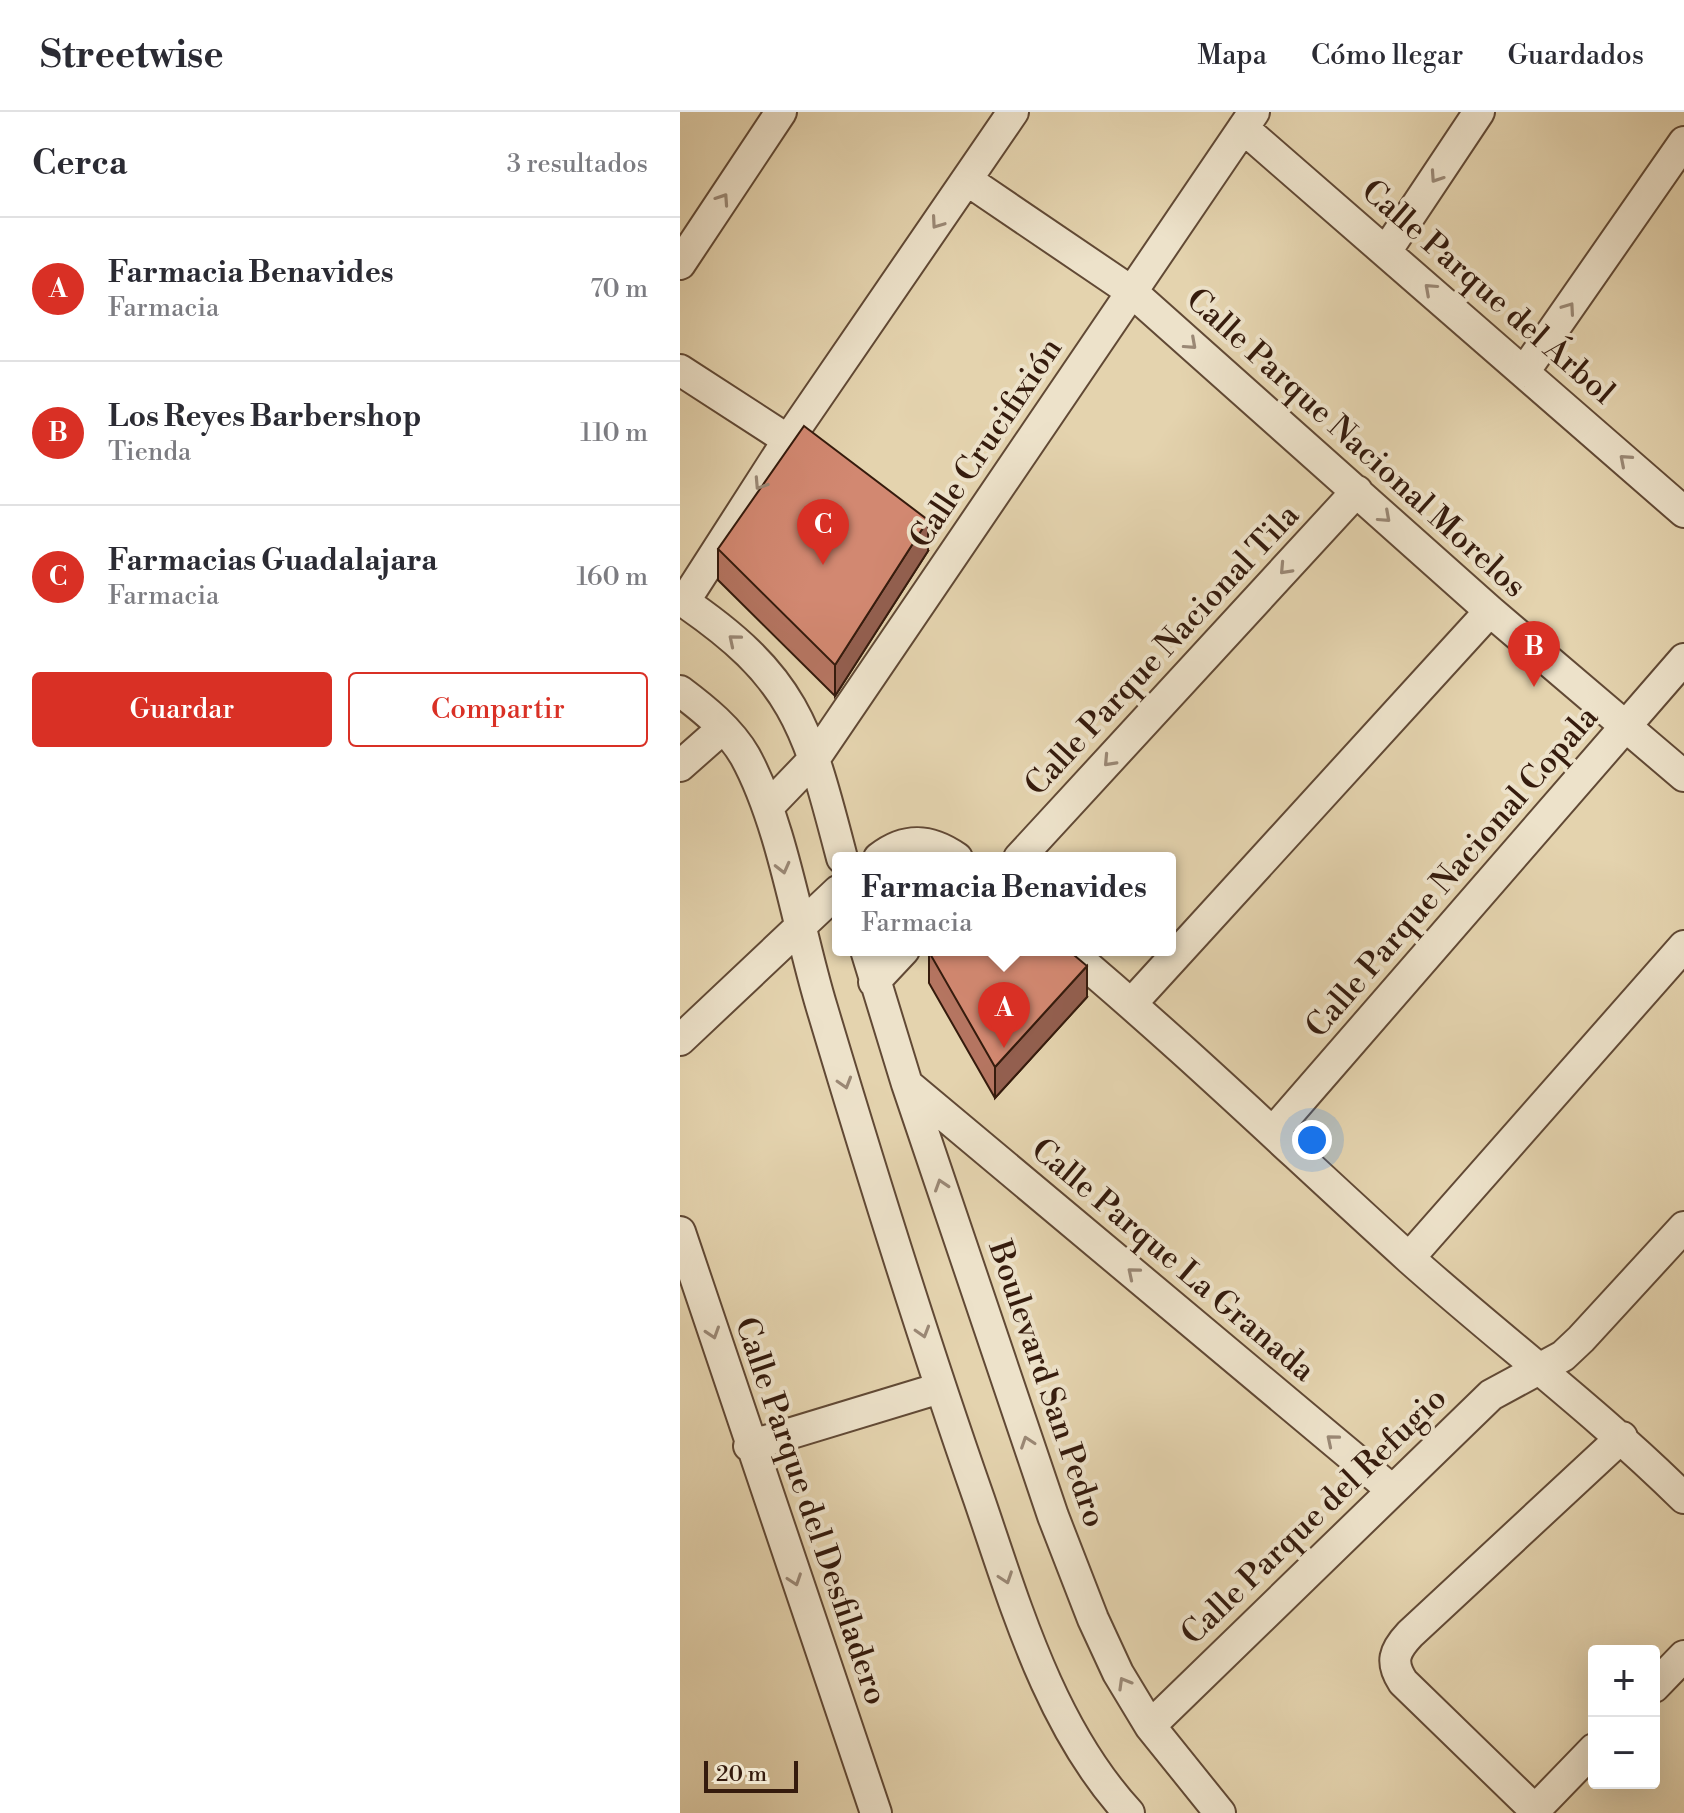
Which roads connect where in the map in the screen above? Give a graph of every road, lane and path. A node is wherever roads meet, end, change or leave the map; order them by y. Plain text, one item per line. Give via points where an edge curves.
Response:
1 (781, 112) edge
2 (1013, 112) edge
3 (1479, 112) edge
4 (1249, 120) edge
5 (1684, 142) edge
6 (967, 180) junction
7 (1387, 250) junction
8 (680, 264) edge
9 (1132, 292) junction
10 (680, 370) edge
11 (1524, 372) junction
12 (788, 440) junction
13 (1357, 491) junction
14 (1679, 494) edge
15 (682, 600) edge
16 (1490, 611) junction
17 (1684, 659) edge
18 (680, 691) edge
19 (1626, 727) junction
20 (723, 728) junction
21 (815, 758) junction
22 (680, 766) edge
23 (1684, 776) edge
24 (768, 807) junction
25 (840, 852) edge
26 (890, 852) edge
27 (948, 852) edge
28 (1025, 852) edge
29 (832, 897) edge
30 (799, 930) junction
31 (1684, 946) edge
32 (1176, 955) edge
33 (868, 956) edge
34 (898, 956) edge
35 (1075, 956) edge
36 (1175, 956) edge
37 (874, 982) junction
38 (1132, 1003) junction
39 (680, 1040) edge
40 (907, 1084) junction
41 (1273, 1132) junction
42 (1684, 1227) edge
43 (680, 1232) edge
44 (1409, 1258) junction
45 (1536, 1369) junction
46 (940, 1388) junction
47 (1622, 1437) junction
48 (749, 1446) junction
49 (1392, 1490) junction
50 (1684, 1498) edge
51 (1684, 1656) edge
52 (1660, 1681) edge
53 (1150, 1726) junction
54 (1588, 1755) edge
55 (1116, 1809) edge
56 (1536, 1811) edge
57 (876, 1813) edge
58 (1220, 1813) edge

8 -> 1 street
2 - 6 street
3 -> 7 street
4 - 7 street, Calle Parque del Árbol
4 - 9 street, Calle Crucifixión
11 -> 5 street
6 - 9 street, Calle Parque Nacional Morelos
6 -> 12 street
11 -> 7 street, Calle Parque del Árbol
9 -> 13 street, Calle Parque Nacional Morelos
9 - 21 street, Calle Crucifixión
10 - 12 street
14 -> 11 street, Calle Parque del Árbol
12 -> 15 street
13 -> 16 street, Calle Parque Nacional Morelos
13 -> 28 street, Calle Parque Nacional Tila
21 -> 15 street via 800,720 760,662
16 - 19 street, Calle Parque Nacional Morelos
16 - 32 street
17 - 19 street, Calle Parque Nacional Copala
18 - 20 street
19 - 23 street, Calle Parque Nacional Morelos
19 - 41 street, Calle Parque Nacional Copala
20 - 22 street
20 - 24 street via 744,754
21 - 24 street, Calle Crucifixión
21 - 25 street
24 -> 30 street
26 - 27 street via 909,842 933,842
29 - 30 street
30 - 39 street
30 -> 46 street
31 - 44 street
33 - 37 street, Boulevard San Pedro
34 - 37 street
35 - 38 street
36 - 38 street
37 - 40 street, Boulevard San Pedro
38 - 41 street
49 -> 40 street, Calle Parque La Granada
53 -> 40 street, Boulevard San Pedro via 1093,1619 1053,1516
41 - 44 street
42 - 45 street, Calle Parque del Refugio via 1581,1339 1563,1356
43 -> 48 street, Calle Parque del Desfiladero
44 - 45 street
45 - 47 street
45 - 49 street, Calle Parque del Refugio via 1491,1395
46 - 48 street
46 -> 55 street via 1025,1632 1059,1708
47 - 50 street
47 - 56 street via 1410,1634 1394,1657 1403,1682
48 -> 57 street, Calle Parque del Desfiladero
49 - 53 street, Calle Parque del Refugio
51 - 52 street
53 - 58 street, Boulevard San Pedro
54 - 56 street

